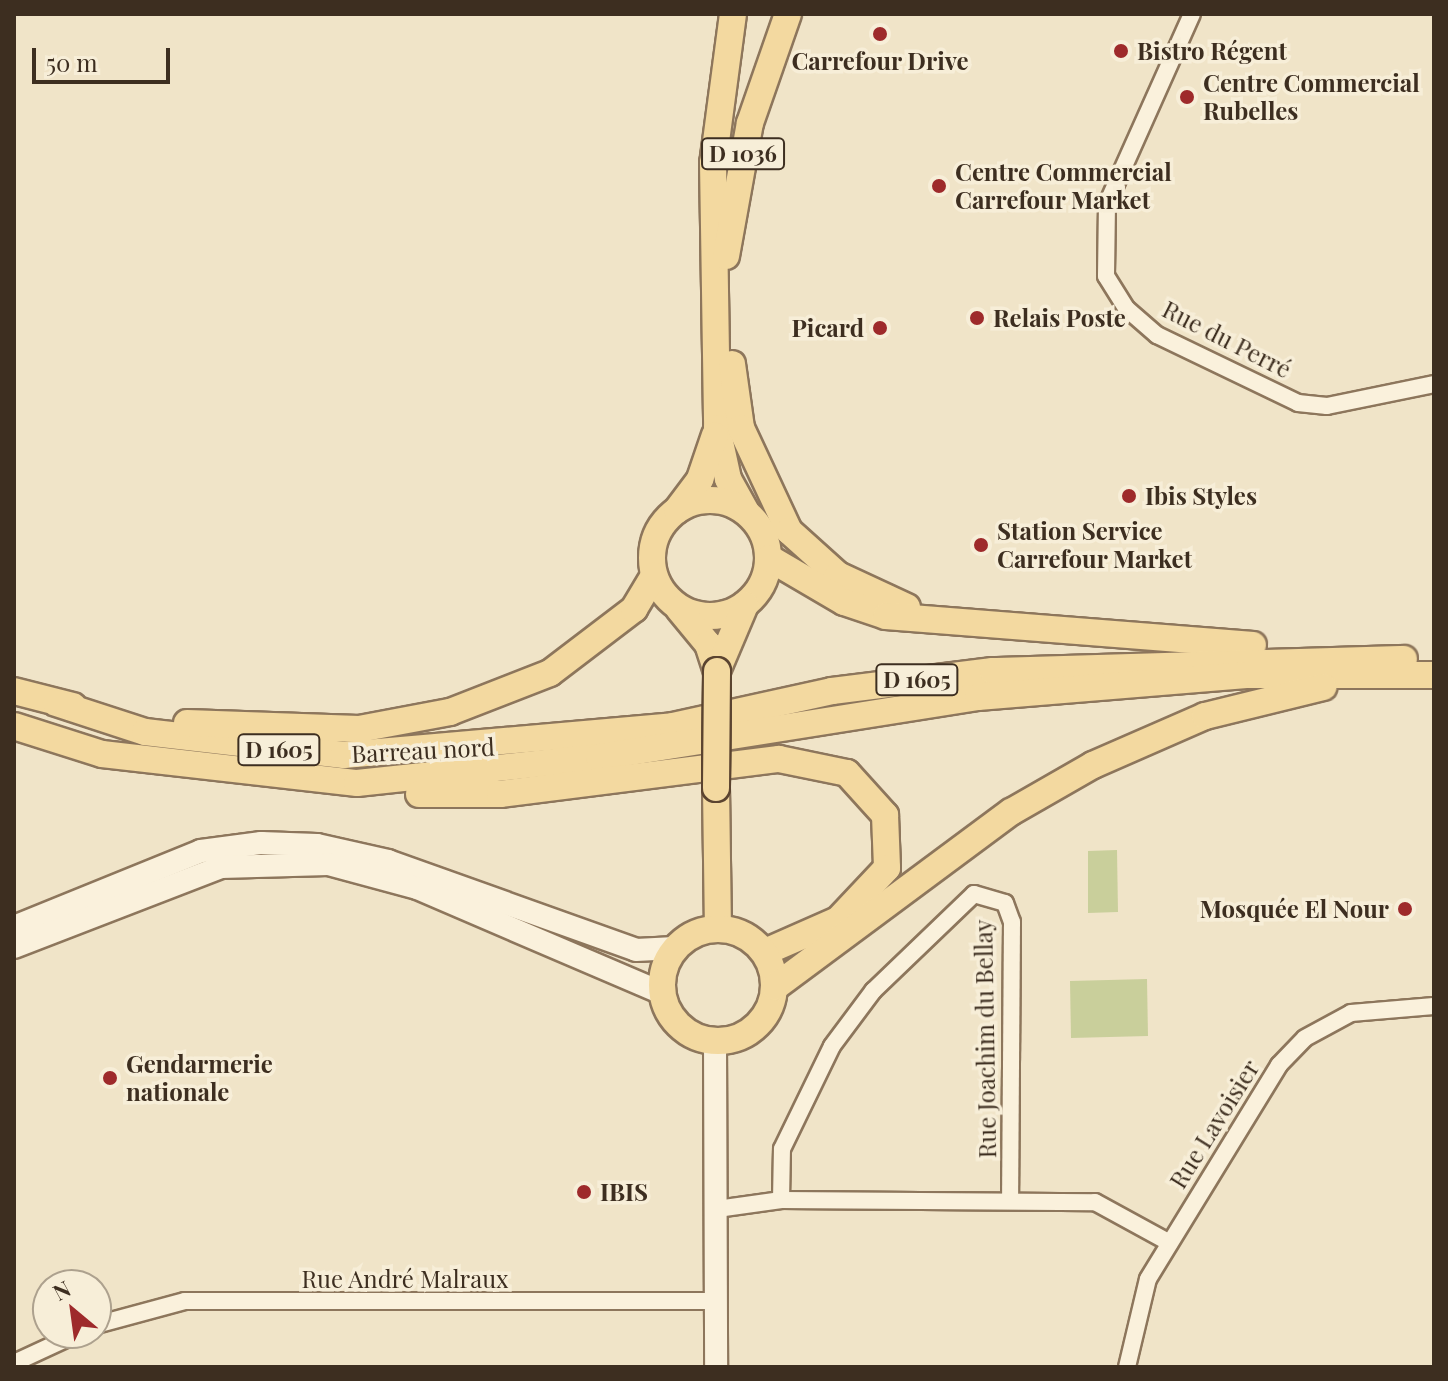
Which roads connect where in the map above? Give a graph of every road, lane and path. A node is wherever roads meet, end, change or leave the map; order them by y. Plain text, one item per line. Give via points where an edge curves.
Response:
1 (733, 14) edge
2 (788, 14) edge
3 (1192, 14) edge
4 (720, 299) junction
5 (721, 334) junction
6 (1434, 384) edge
7 (717, 428) junction
8 (677, 510) junction
9 (746, 512) junction
10 (769, 558) junction
11 (654, 576) junction
12 (745, 605) junction
13 (676, 606) junction
14 (944, 621) junction
15 (1333, 656) junction
16 (1434, 661) edge
17 (717, 671) junction
18 (1434, 676) edge
19 (14, 691) edge
20 (56, 703) junction
21 (14, 726) edge
22 (357, 783) junction
23 (14, 927) edge
24 (718, 928) junction
25 (14, 947) edge
26 (675, 948) junction
27 (765, 952) junction
28 (775, 987) junction
29 (662, 993) junction
30 (1434, 1006) edge
31 (715, 1042) junction
32 (781, 1200) junction
33 (1010, 1200) junction
34 (716, 1206) junction
35 (1170, 1243) junction
36 (717, 1301) junction
37 (112, 1321) edge
38 (44, 1349) edge
39 (14, 1363) edge
40 (716, 1367) edge
41 (1127, 1367) edge

1 - 4 main road, D 1036 via 713,163
2 - 4 main road, D 1036 via 750,123
3 - 6 street, Rue du Perré via 1107,204 1106,276 1127,309 1157,335 1298,403 1327,406
4 - 5 main road, D 1036
5 - 7 main road, D 1036
5 - 14 main road via 741,428 789,531 860,588
7 - 8 main road, D 1036 via 700,479
7 - 9 main road, D 1036 via 728,479
8 - 9 main road via 713,500
8 - 11 main road via 654,539
9 - 10 main road
10 - 12 main road via 762,584
10 - 14 main road via 861,609
11 - 13 main road
11 - 20 main road via 634,609 550,673 450,712 359,729 275,731
12 - 13 main road via 712,617
12 - 17 main road
13 - 17 main road via 708,644
14 - 15 main road
15 - 16 main road
15 - 20 main road, Barreau nord / D 1605 via 993,671 507,746 344,755 145,732
17 - 24 main road, bridge
18 - 22 main road, D 1605 via 1246,675 978,697 599,757
18 - 28 main road via 1261,699 1093,765 1011,812
19 - 20 main road, D 1605
21 - 22 main road, D 1605 via 102,754 316,783
22 - 27 main road via 399,794 500,794 779,759 847,773 885,815 887,868 838,920
23 - 26 main road via 201,851 275,843 388,861 636,950
24 - 26 main road
24 - 27 main road via 736,931
25 - 29 main road via 221,867 328,864 417,888
26 - 29 main road
27 - 28 main road
28 - 31 main road via 763,1020 749,1033
29 - 31 main road via 680,1027
30 - 35 street, Rue Lavoisier via 1351,1013 1305,1038 1272,1075
31 - 34 main road
32 - 33 street
32 - 33 street, Rue Joachim du Bellay via 782,1149 832,1046 873,991 974,894 1005,903 1012,922
32 - 34 street
33 - 35 street via 1095,1202
34 - 36 main road
35 - 41 street, Rue Lavoisier via 1136,1310
36 - 37 street, Rue André Malraux via 185,1301
36 - 40 main road
38 - 39 street

